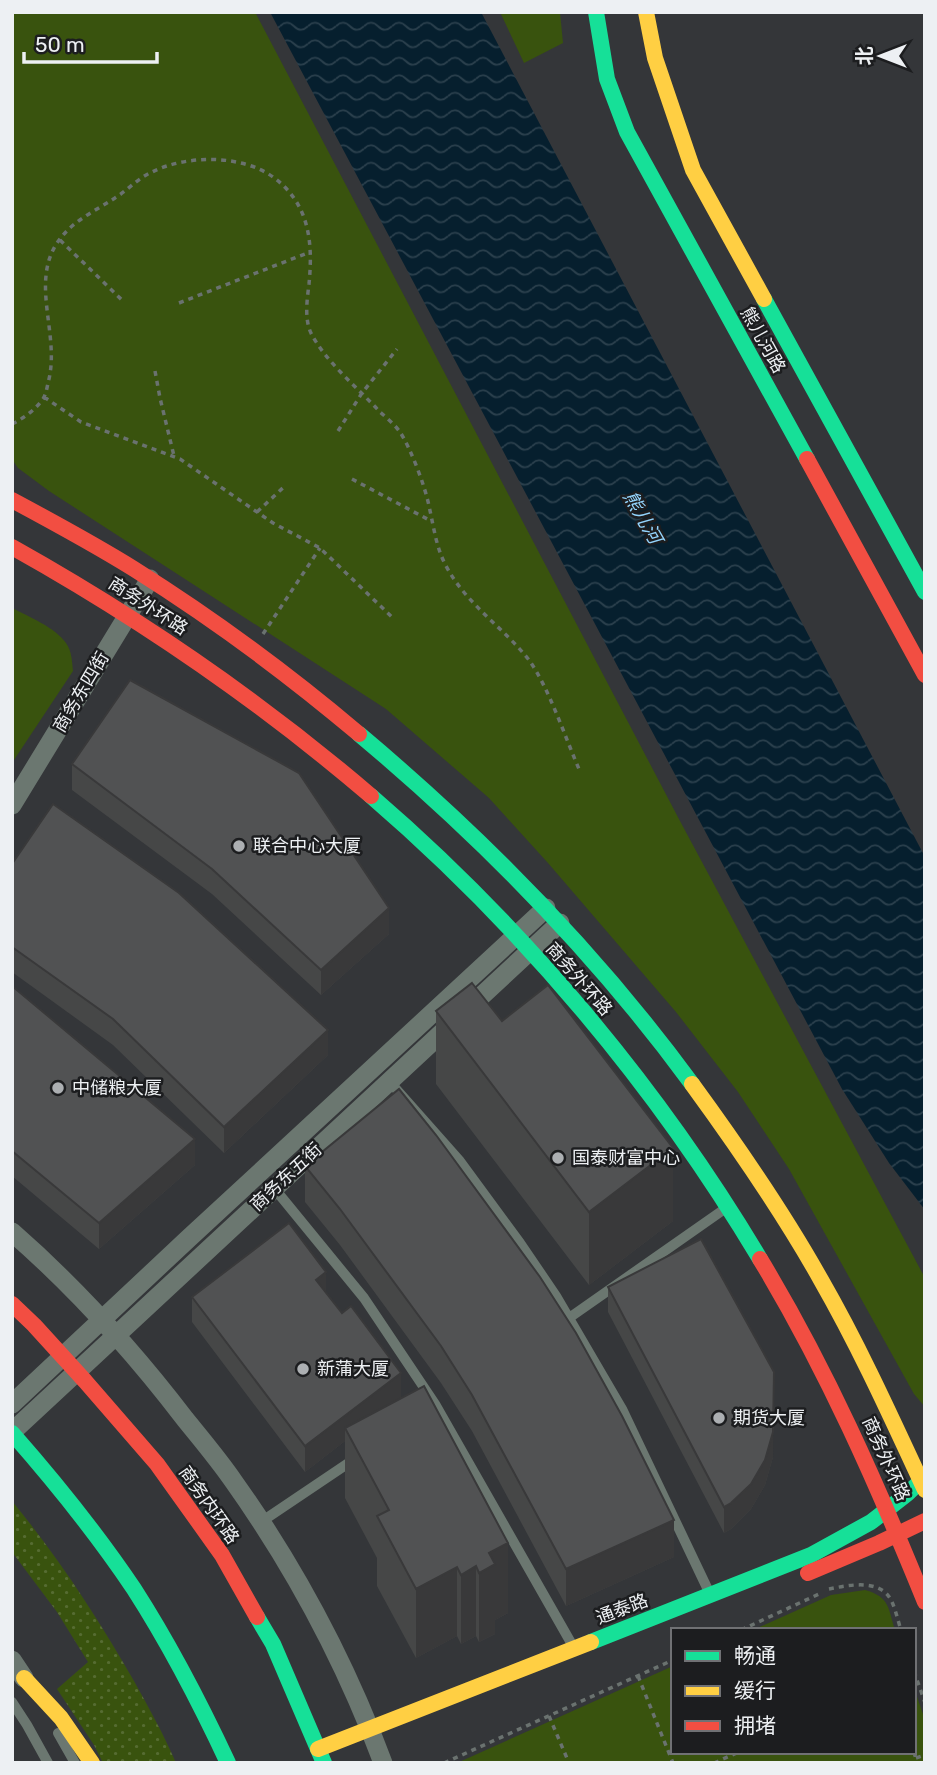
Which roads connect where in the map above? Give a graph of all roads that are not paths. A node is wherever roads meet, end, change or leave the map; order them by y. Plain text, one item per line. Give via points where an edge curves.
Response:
1 (596, 12) edge
2 (646, 12) edge
3 (12, 500) edge
4 (12, 547) edge
5 (150, 579) junction
6 (925, 592) edge
7 (128, 614) junction
8 (925, 675) edge
9 (12, 805) edge
10 (546, 908) junction
11 (560, 923) junction
12 (516, 936) junction
13 (530, 951) junction
14 (389, 1081) junction
15 (274, 1188) junction
16 (727, 1207) junction
17 (12, 1232) edge
18 (12, 1304) edge
19 (569, 1318) junction
20 (102, 1320) junction
21 (116, 1335) junction
22 (63, 1356) junction
23 (77, 1371) junction
24 (12, 1404) edge
25 (435, 1404) junction
26 (424, 1412) edge
27 (12, 1433) edge
28 (370, 1449) edge
29 (923, 1483) edge
30 (888, 1509) junction
31 (925, 1521) edge
32 (261, 1522) junction
33 (898, 1535) junction
34 (791, 1580) dead end
35 (710, 1595) junction
36 (925, 1602) edge
37 (661, 1631) dead end
38 (574, 1648) junction
39 (12, 1660) edge
40 (544, 1677) dead end
41 (24, 1678) junction
42 (12, 1703) edge
43 (375, 1740) junction
44 (327, 1758) edge
45 (48, 1763) edge
46 (75, 1763) edge
47 (92, 1763) edge
48 (228, 1763) edge
49 (383, 1763) edge

1 - 8 street, 熊儿河路 via 607,79 627,132
2 - 6 street, 熊儿河路 via 655,58 693,170
3 - 5 street, 商务外环路
4 - 7 street, 商务外环路
5 - 7 street, 商务东四街
5 - 10 street, 商务外环路 via 253,650 395,762
7 - 9 street, 商务东四街
7 - 12 street, 商务外环路 via 246,697 368,793
10 - 11 street, 商务外环路
10 - 12 street, 商务东五街
11 - 13 street, 商务东五街
11 - 29 street, 商务外环路 via 694,1084 753,1170 828,1291
12 - 13 street, 商务外环路
12 - 20 street, 商务东五街
13 - 14 street, 商务东五街
13 - 16 street, 商务外环路 via 661,1109
14 - 15 street, 商务东五街
14 - 19 lane via 459,1160
15 - 21 street, 商务东五街
15 - 25 lane via 364,1298
16 - 19 lane
16 - 30 street, 商务外环路 via 792,1311
17 - 20 street
18 - 22 street, 商务内环路
19 - 35 lane via 622,1409
20 - 21 street
20 - 22 street, 商务东五街
21 - 23 street, 商务东五街
21 - 32 street via 234,1481
22 - 23 street, 商务内环路
22 - 24 street, 商务东五街
23 - 27 street, 商务东五街
23 - 44 street, 商务内环路 via 157,1464 222,1555 273,1644
25 - 26 lane
25 - 38 lane
27 - 48 street via 110,1554 197,1696
28 - 32 lane
29 - 30 street, 通泰路
30 - 33 street, 商务外环路
30 - 35 street, 通泰路 via 811,1555
31 - 33 street
32 - 43 street via 317,1619
33 - 34 street
33 - 36 street, 商务外环路
35 - 38 street, 通泰路
37 - 40 street, 通泰路
38 - 43 street, 通泰路
39 - 41 street
41 - 46 lane
41 - 47 street via 58,1713
42 - 45 lane
43 - 44 street, 通泰路
43 - 49 street

